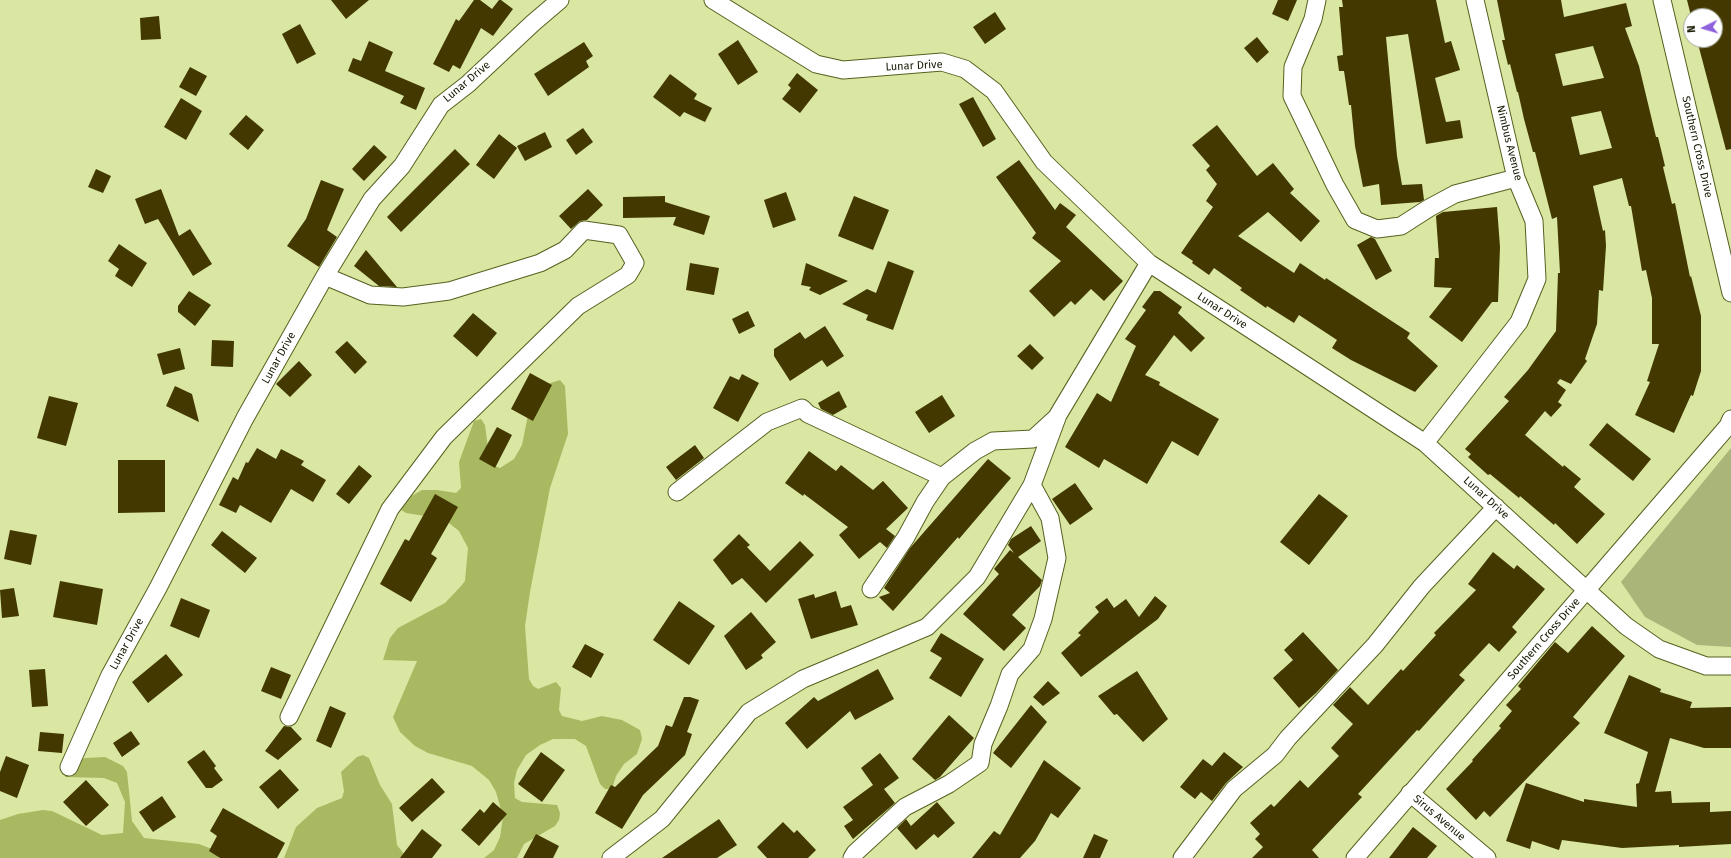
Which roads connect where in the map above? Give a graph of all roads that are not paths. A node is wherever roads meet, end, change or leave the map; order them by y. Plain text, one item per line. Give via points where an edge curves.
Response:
1 (560, 0) edge
2 (713, 0) edge
3 (1317, 0) edge
4 (1475, 0) edge
5 (1662, 0) edge
6 (1516, 178) junction
7 (1149, 263) junction
8 (325, 276) junction
9 (1731, 293) edge
10 (1058, 415) junction
11 (1731, 420) edge
12 (1425, 443) junction
13 (942, 477) junction
14 (1032, 485) junction
15 (677, 492) dead end
16 (1496, 507) junction
17 (871, 589) dead end
18 (1587, 590) junction
19 (1731, 666) edge
20 (289, 717) dead end
21 (69, 767) dead end
22 (1410, 793) junction
23 (611, 858) edge
24 (852, 858) edge
25 (1182, 858) edge
26 (1355, 858) edge
27 (1487, 858) edge

1 - 8 street, Lunar Drive via 468,84 441,105 402,166 372,199
2 - 7 street, Lunar Drive via 816,64 843,70 942,62 965,70 994,91 1044,162
3 - 6 street via 1313,18 1293,67 1292,96 1355,220 1377,229 1400,226 1455,194
4 - 6 street, Nimbus Avenue
5 - 9 street, Southern Cross Drive
6 - 12 street, Nimbus Avenue via 1534,221 1537,279 1519,322
7 - 10 street
7 - 12 street, Lunar Drive
8 - 20 street via 370,295 403,297 449,291 540,262 565,250 584,230 619,235 635,263 628,275 578,306 444,437 390,509
8 - 21 street, Lunar Drive via 245,418 158,588 110,675
10 - 13 street via 1032,439 993,441 975,451
10 - 14 street
11 - 18 street, Southern Cross Drive
12 - 16 street, Lunar Drive
13 - 15 street via 808,414 802,408 767,422
13 - 17 street
14 - 23 street via 977,577 927,627 802,679 749,712 662,819
14 - 24 street via 1050,518 1056,558 1043,619 1032,649 1010,674 983,744 980,764 905,807
16 - 18 street, Lunar Drive
16 - 25 street via 1422,586 1375,645 1275,755 1234,789
18 - 19 street, Lunar Drive via 1626,626 1659,649 1706,666
18 - 22 street, Southern Cross Drive
22 - 26 street, Southern Cross Drive
22 - 27 street, Sirus Avenue

